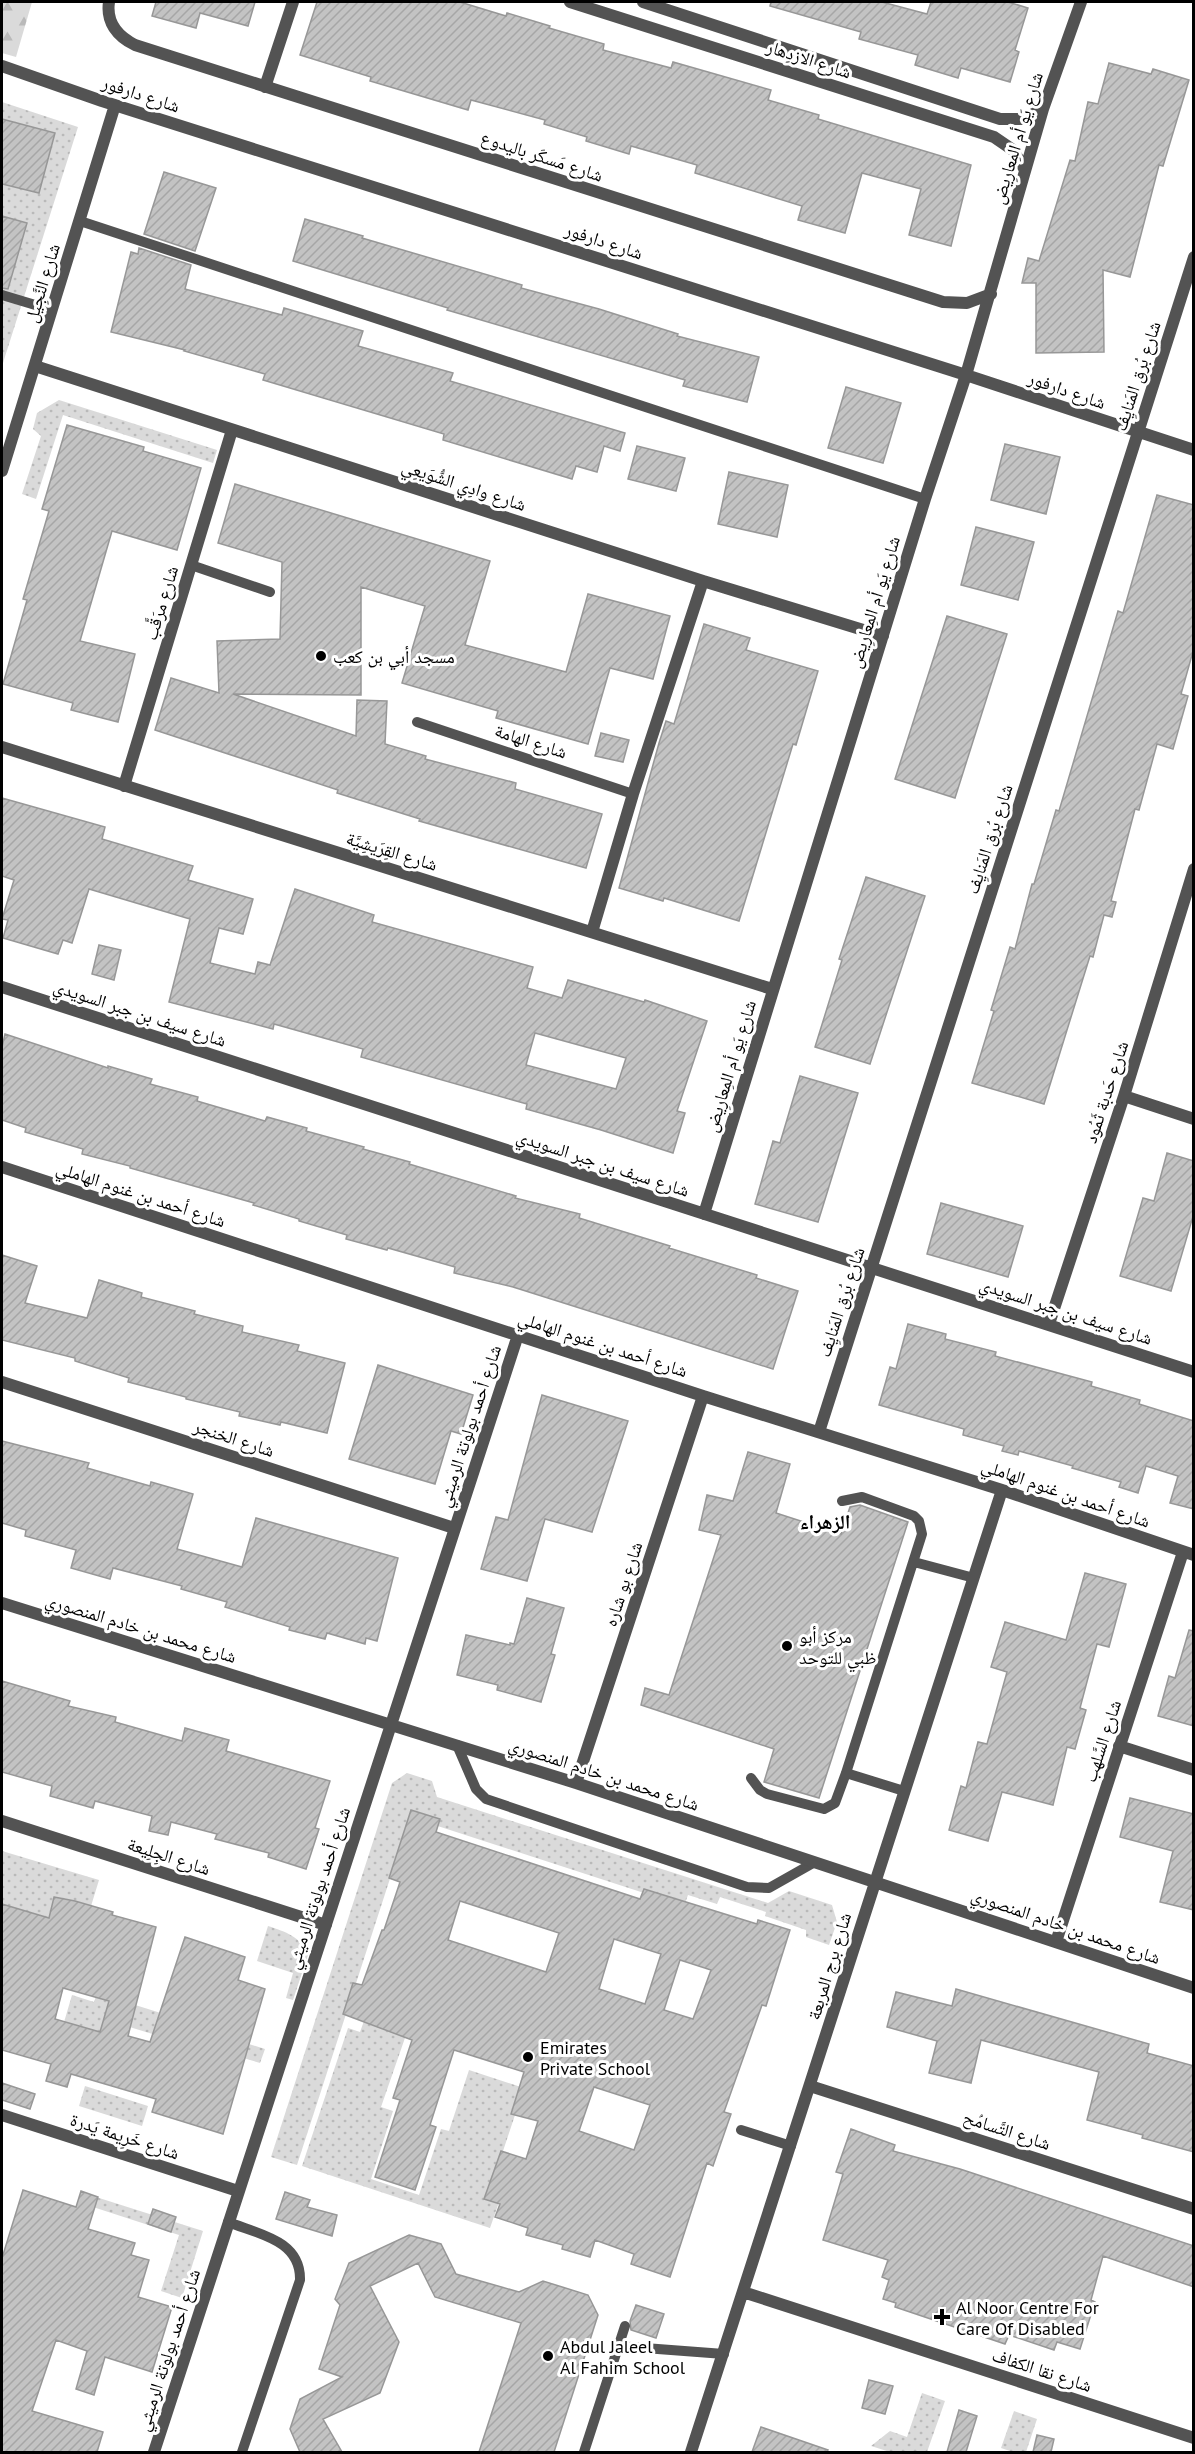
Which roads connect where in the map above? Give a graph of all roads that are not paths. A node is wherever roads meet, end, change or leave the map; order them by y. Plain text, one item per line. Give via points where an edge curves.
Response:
1 (110, 2) edge
2 (293, 2) edge
3 (570, 2) edge
4 (643, 2) edge
5 (1081, 2) edge
6 (2, 67) edge
7 (265, 87) junction
8 (115, 105) junction
9 (1043, 109) junction
10 (1025, 170) junction
11 (80, 221) junction
12 (1194, 257) edge
13 (991, 294) junction
14 (2, 295) edge
15 (52, 310) junction
16 (35, 366) junction
17 (966, 375) junction
18 (232, 430) junction
19 (1137, 433) junction
20 (1194, 450) edge
21 (2, 471) edge
22 (925, 499) junction
23 (191, 565) junction
24 (703, 581) junction
25 (270, 592) dead end
26 (883, 636) junction
27 (417, 722) dead end
28 (2, 747) edge
29 (124, 786) junction
30 (633, 794) junction
31 (1194, 869) edge
32 (592, 932) junction
33 (2, 987) edge
34 (772, 989) junction
35 (1124, 1096) junction
36 (1194, 1119) edge
37 (2, 1167) edge
38 (704, 1214) junction
39 (871, 1268) junction
40 (1050, 1324) junction
41 (518, 1335) junction
42 (1194, 1372) edge
43 (2, 1382) edge
44 (704, 1396) junction
45 (819, 1432) junction
46 (1002, 1490) junction
47 (842, 1501) dead end
48 (454, 1528) junction
49 (1188, 1554) edge
50 (915, 1562) junction
51 (974, 1578) junction
52 (2, 1603) edge
53 (391, 1724) junction
54 (457, 1745) junction
55 (1119, 1746) junction
56 (1194, 1770) edge
57 (846, 1773) junction
58 (751, 1778) dead end
59 (576, 1783) junction
60 (904, 1791) junction
61 (2, 1821) edge
62 (815, 1862) junction
63 (874, 1881) junction
64 (326, 1925) junction
65 (1056, 1942) junction
66 (1194, 1988) edge
67 (810, 2086) junction
68 (2, 2115) edge
69 (741, 2130) dead end
70 (791, 2145) junction
71 (238, 2191) junction
72 (1194, 2209) edge
73 (228, 2222) junction
74 (743, 2292) junction
75 (625, 2326) dead end
76 (618, 2346) junction
77 (724, 2354) junction
78 (1194, 2438) edge
79 (154, 2452) edge
80 (242, 2452) edge
81 (584, 2452) edge
82 (691, 2452) edge

1 - 7 street, شارع مَسكَر باليدوع via 111,24 125,40
2 - 7 street
3 - 10 street, شارع الازدِهار via 994,137 1013,150
4 - 9 street, شارع الازدِهار via 1000,119 1023,119
5 - 9 street, شارع يَو أم المِعارِيض
6 - 8 street, شارع دارفور
7 - 13 street, شارع مَسكَر باليدوع via 943,302 967,303
8 - 11 street, شارع النَّجِيل
8 - 17 street, شارع دارفور
9 - 10 street, شارع يَو أم المِعارِيض
10 - 13 street, شارع يَو أم المِعارِيض
11 - 15 street, شارع النَّجِيل
11 - 22 lane
12 - 19 street, شارع بُرق المَنايِف
13 - 17 street, شارع يَو أم المِعارِيض
14 - 15 lane
15 - 16 street, شارع النَّجِيل
16 - 18 street, شارع وادِي الشُّوَيعِي
16 - 21 street, شارع النَّجِيل
17 - 19 street, شارع دارفور
17 - 22 street, شارع يَو أم المِعارِيض
18 - 23 street, شارع مرَقَّب
18 - 24 street, شارع وادِي الشُّوَيعِي
19 - 20 street, شارع دارفور
19 - 39 street, شارع بُرق المَنايِف
22 - 26 street, شارع يَو أم المِعارِيض
23 - 25 lane
23 - 29 street, شارع مرَقَّب
24 - 26 street, شارع وادِي الشُّوَيعِي
24 - 30 street
26 - 34 street, شارع يَو أم المِعارِيض
27 - 30 lane, شارع الهامة
28 - 29 street, شارع القِرَيشِيَّة
29 - 32 street, شارع القِرَيشِيَّة
30 - 32 street
31 - 35 street, شارع حَدبة ثَمُود
32 - 34 street, شارع القِرَيشِيَّة
33 - 38 street, شارع سيف بن جبر السويدي
34 - 38 street, شارع يَو أم المِعارِيض
35 - 36 street
35 - 40 street, شارع حَدبة ثَمُود
37 - 41 street, شارع أحمد بن غنوم الهاملي
38 - 39 street, شارع سيف بن جبر السويدي
39 - 40 street, شارع سيف بن جبر السويدي
39 - 45 street, شارع بُرق المَنايِف
40 - 42 street, شارع سيف بن جبر السويدي
41 - 44 street, شارع أحمد بن غنوم الهاملي
41 - 48 street, شارع أحمد بولوتة الرميثي
43 - 48 street, شارع الخنجر
44 - 45 street, شارع أحمد بن غنوم الهاملي
44 - 59 street, شارع بو شاره
45 - 46 street, شارع أحمد بن غنوم الهاملي
46 - 49 street, شارع أحمد بن غنوم الهاملي
46 - 51 street, شارع برج المربعة
47 - 50 lane via 862,1497 914,1516 922,1534
48 - 53 street, شارع أحمد بولوتة الرميثي
49 - 55 street, شارع السَّلهب
50 - 51 lane
50 - 57 lane
51 - 60 street, شارع برج المربعة
52 - 53 street, شارع محمد بن خادم المنصوري
53 - 54 street, شارع محمد بن خادم المنصوري
53 - 64 street, شارع أحمد بولوتة الرميثي
54 - 59 street, شارع محمد بن خادم المنصوري
54 - 62 lane via 476,1789 486,1799 747,1887 769,1888
55 - 56 street
55 - 65 street, شارع السَّلهب
57 - 58 lane via 835,1803 824,1809 766,1794
57 - 60 lane
59 - 62 street, شارع محمد بن خادم المنصوري
60 - 63 street, شارع برج المربعة
61 - 64 street, شارع الجِلِيعة
62 - 63 street, شارع محمد بن خادم المنصوري
63 - 65 street, شارع محمد بن خادم المنصوري
63 - 67 street, شارع برج المربعة
64 - 71 street, شارع أحمد بولوتة الرميثي
65 - 66 street, شارع محمد بن خادم المنصوري
67 - 70 street, شارع برج المربعة
67 - 72 street, شارع التَّسامُح
68 - 71 street, شارع خَرِيمة يَدرة
69 - 70 lane
70 - 74 street, شارع برج المربعة
71 - 73 street, شارع أحمد بولوتة الرميثي
73 - 79 street, شارع أحمد بولوتة الرميثي
73 - 80 lane via 286,2246 296,2257 300,2272
74 - 77 street, شارع برج المربعة
74 - 78 street, شارع نقا الكفاف
75 - 76 lane
76 - 77 lane
76 - 81 lane
77 - 82 street, شارع برج المربعة

